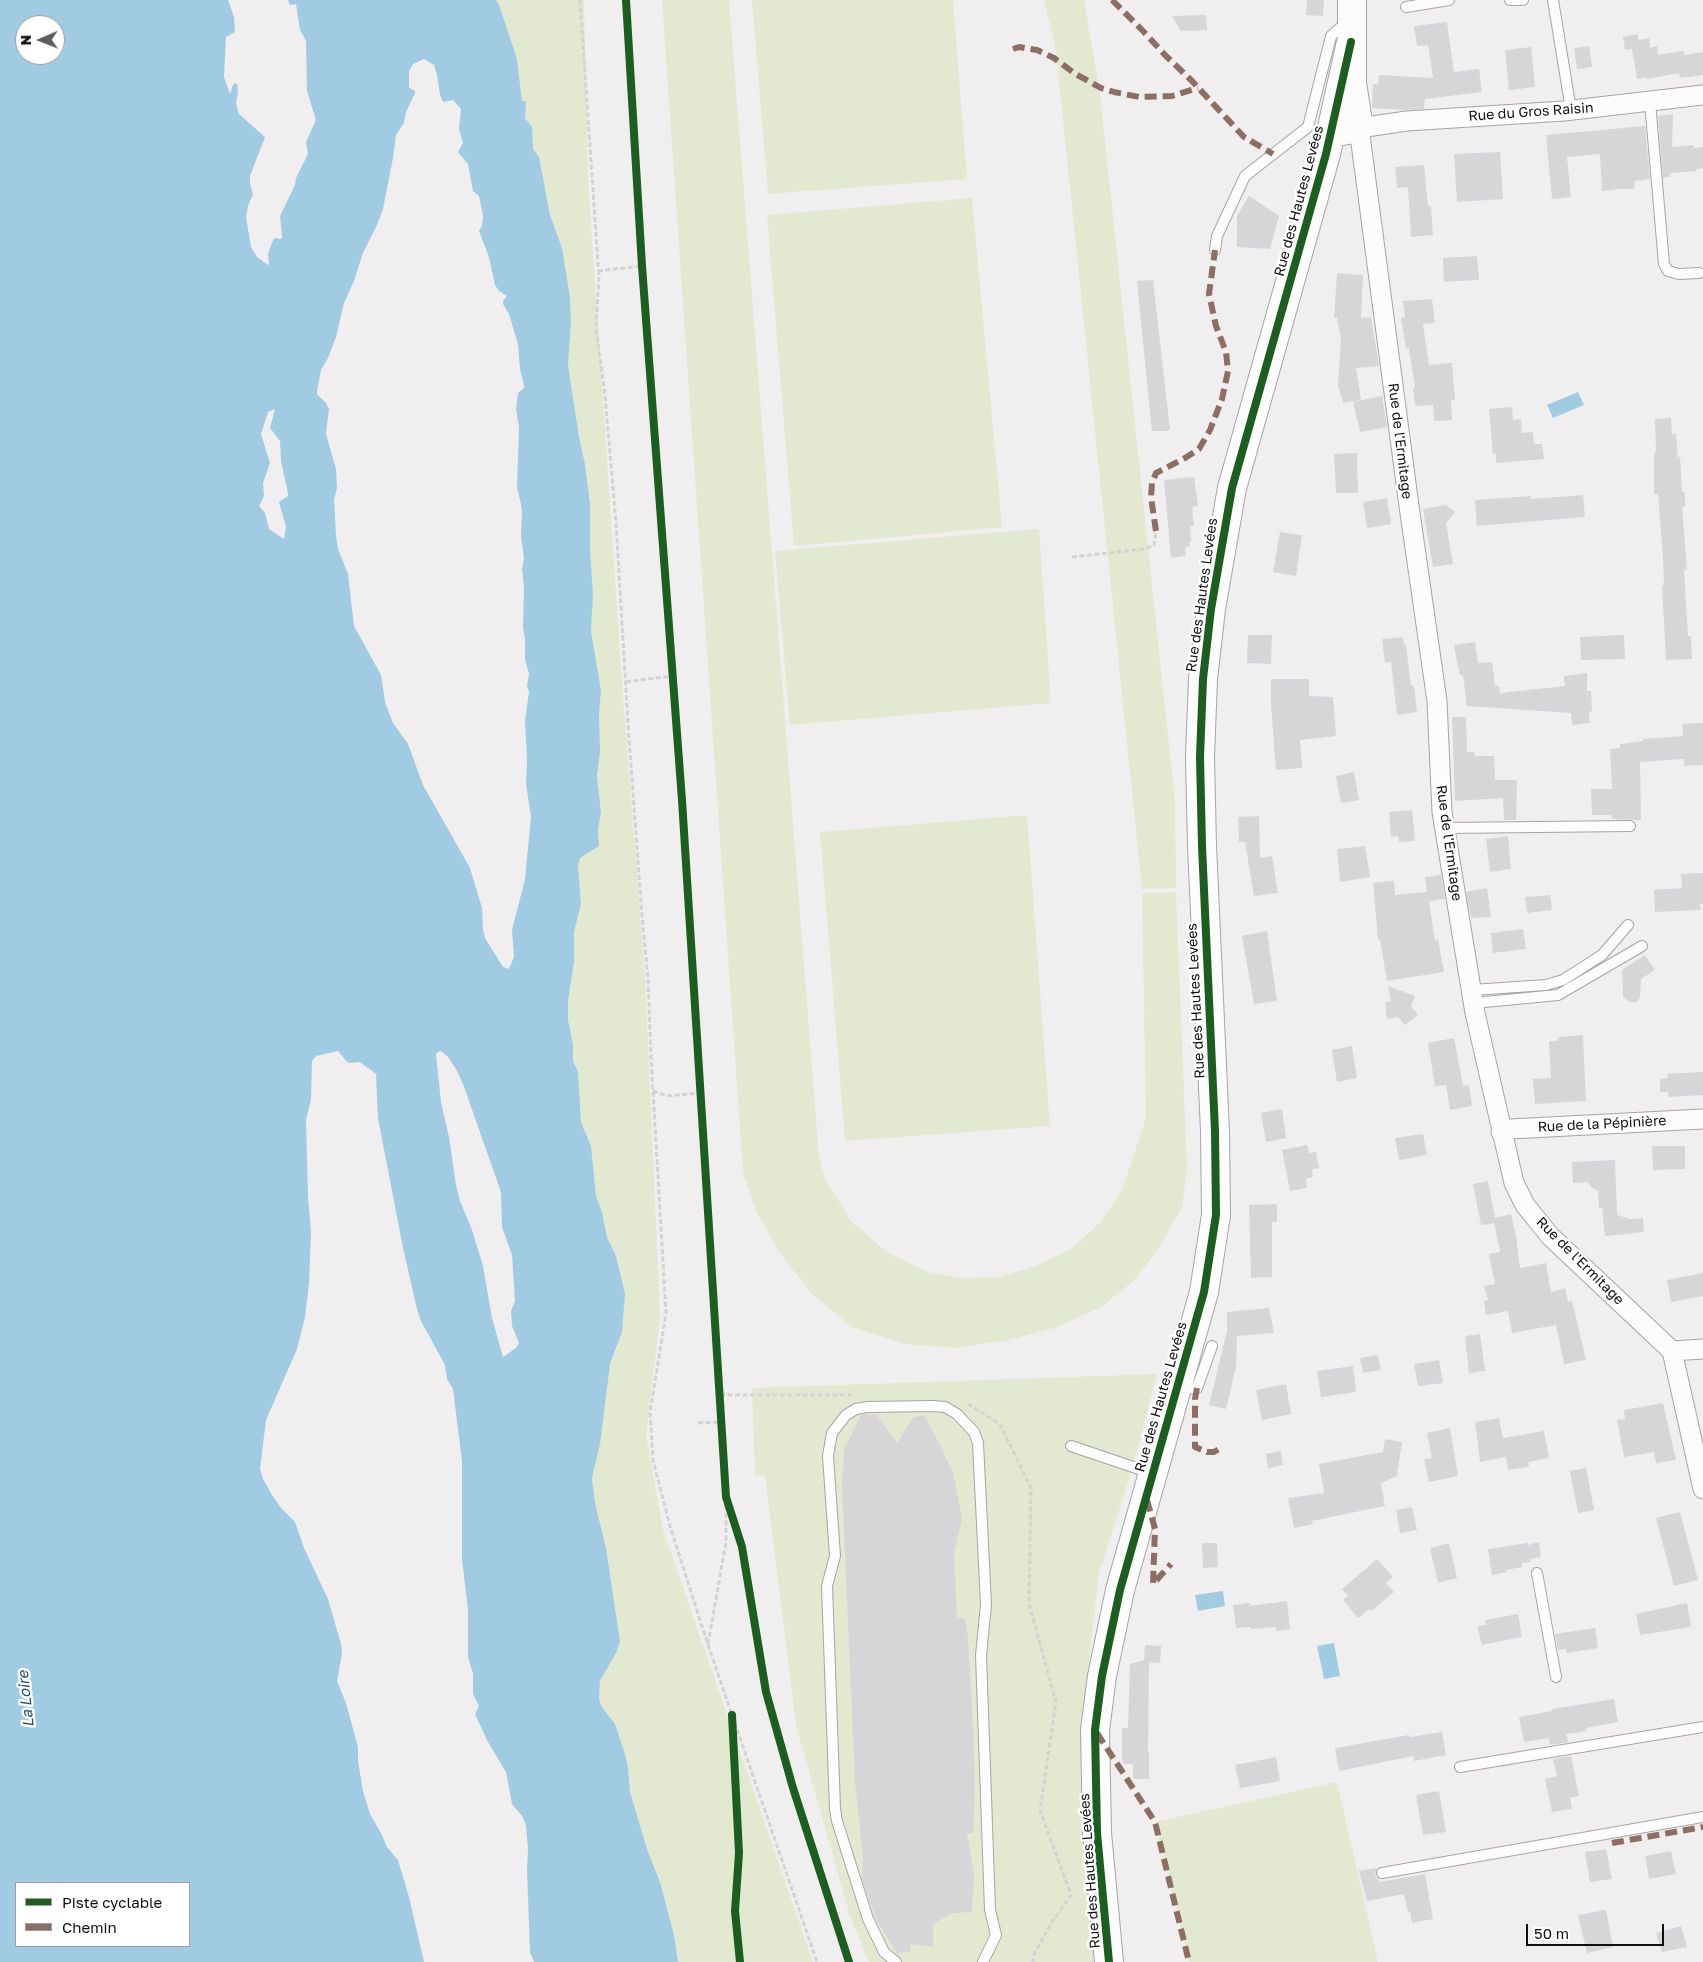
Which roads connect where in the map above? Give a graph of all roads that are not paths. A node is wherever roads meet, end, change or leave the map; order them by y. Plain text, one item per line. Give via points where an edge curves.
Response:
1 (1449, 0) edge
2 (1510, 0) edge
3 (1524, 0) edge
4 (1553, 0) edge
5 (1406, 7) dead end
6 (1352, 20) edge
7 (1703, 95) edge
8 (1650, 102) junction
9 (1571, 110) junction
10 (1359, 128) junction
11 (1332, 133) junction
12 (1215, 250) dead end
13 (1699, 274) dead end
14 (1630, 826) dead end
15 (1445, 828) junction
16 (1628, 925) dead end
17 (1642, 946) dead end
18 (1473, 996) junction
19 (1703, 1119) edge
20 (1501, 1132) junction
21 (1212, 1346) dead end
22 (1703, 1349) edge
23 (1672, 1351) junction
24 (1176, 1389) junction
25 (1071, 1446) dead end
26 (1152, 1473) junction
27 (1703, 1490) edge
28 (1537, 1573) dead end
29 (1556, 1677) dead end
30 (1703, 1727) edge
31 (1460, 1767) dead end
32 (1703, 1817) edge
33 (1382, 1873) dead end
34 (896, 1962) edge
35 (984, 1962) edge
36 (1109, 1962) edge

1 - 5 lane
2 - 3 lane
4 - 9 lane
6 - 10 street via 1352,83
6 - 11 street, Rue des Hautes Levées
6 - 12 lane via 1331,36 1308,128 1245,176 1217,236
7 - 8 street, Rue du Gros Raisin
8 - 9 street, Rue du Gros Raisin
8 - 13 lane via 1664,264 1668,271
9 - 10 street, Rue du Gros Raisin via 1407,121
10 - 11 street, Rue des Hautes Levées
10 - 15 street, Rue de l'Ermitage via 1408,506 1437,700
11 - 24 street, Rue des Hautes Levées via 1232,488 1209,629 1200,757 1216,1215 1204,1292
14 - 15 lane
15 - 18 street, Rue de l'Ermitage
16 - 18 lane via 1602,955 1563,980
17 - 18 lane via 1558,995
18 - 20 street, Rue de l'Ermitage
19 - 20 street, Rue de la Pépinière
20 - 23 street, Rue de l'Ermitage via 1514,1183 1525,1205 1550,1236
21 - 24 lane via 1197,1388
22 - 23 street
23 - 27 street
24 - 26 street, Rue des Hautes Levées
25 - 26 lane
26 - 36 street, Rue des Hautes Levées via 1120,1590 1102,1676 1095,1730 1097,1833
28 - 29 lane
30 - 31 lane
32 - 33 lane
34 - 35 lane via 884,1952 868,1919 835,1810 828,1586 835,1556 828,1456 832,1433 856,1409 934,1406 945,1407 957,1414 974,1432 978,1443 986,1605 981,1655 990,1910 996,1935

